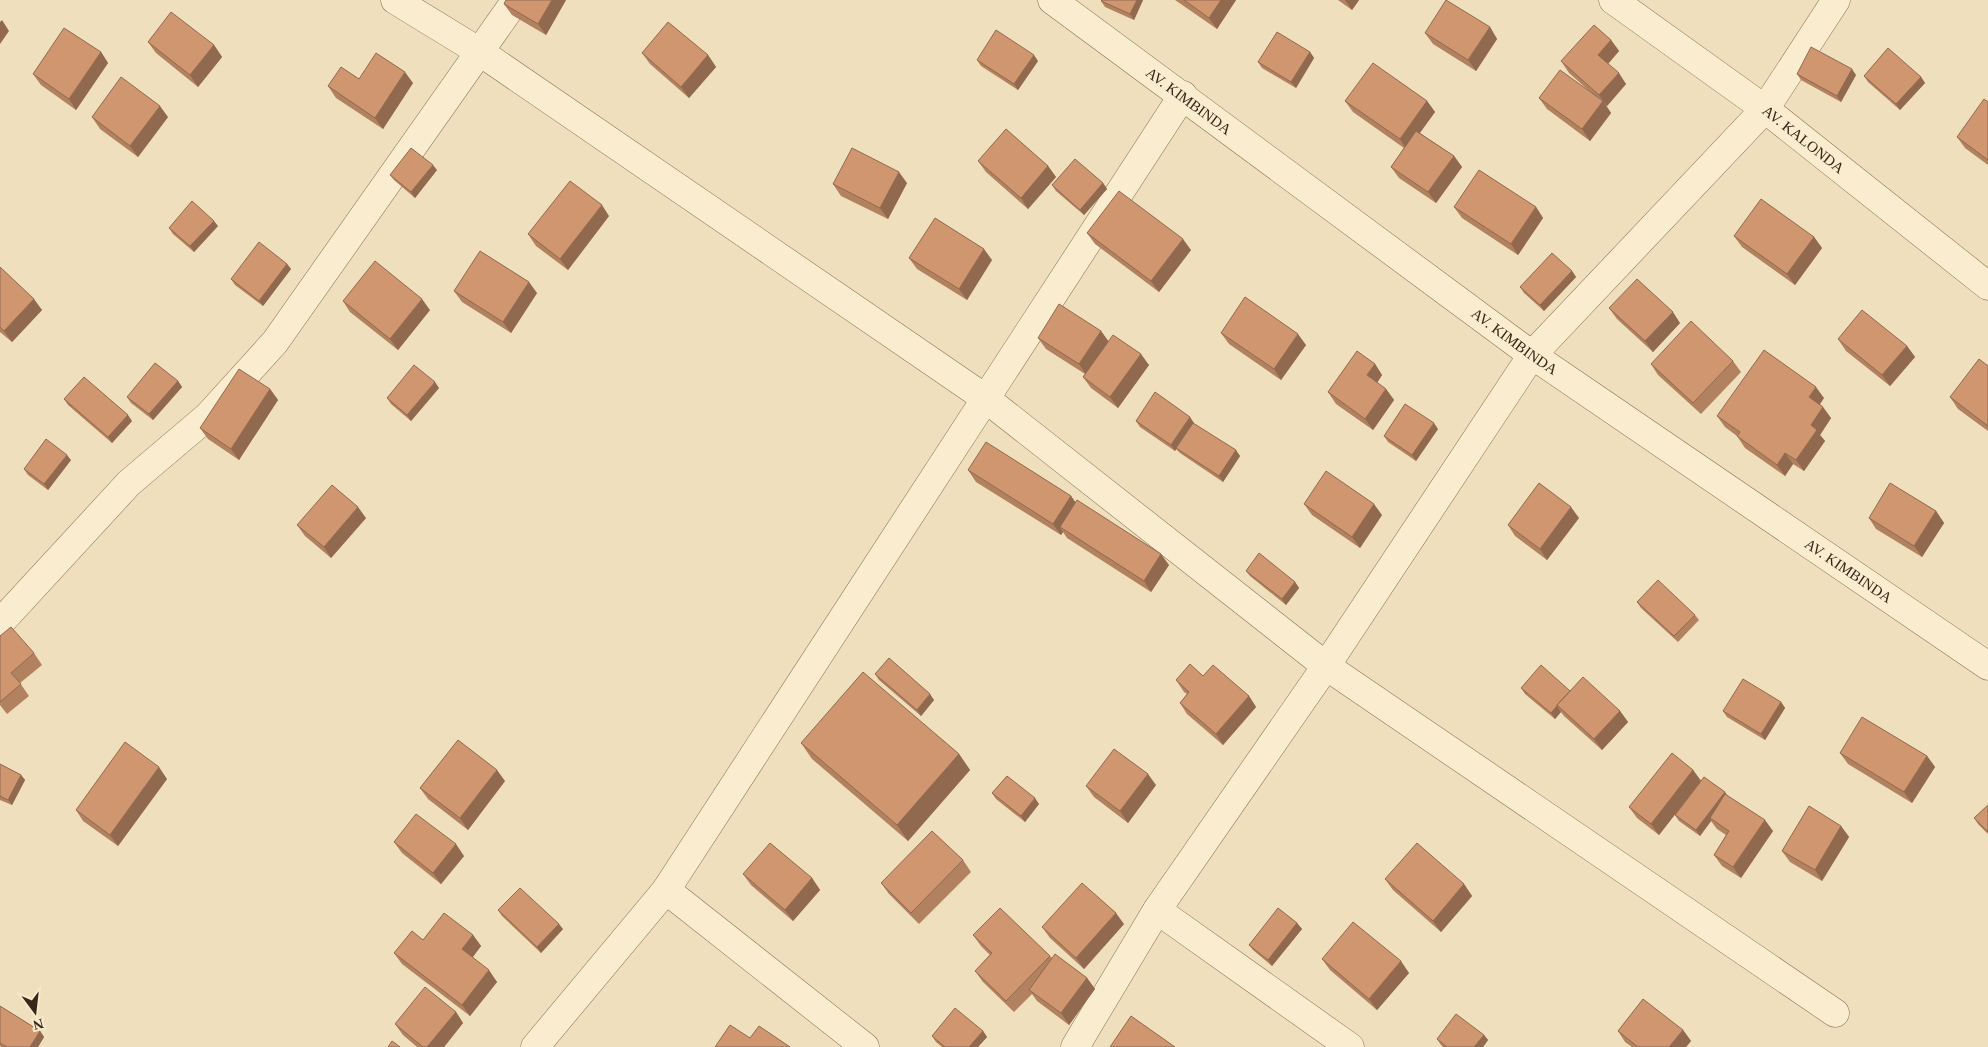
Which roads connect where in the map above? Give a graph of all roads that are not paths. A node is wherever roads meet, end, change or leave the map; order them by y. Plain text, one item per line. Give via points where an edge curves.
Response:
1 (395, 0) edge
2 (516, 0) edge
3 (1052, 0) edge
4 (1613, 0) edge
5 (1836, 0) edge
6 (480, 52) junction
7 (1183, 95) junction
8 (1765, 109) junction
9 (1988, 286) edge
10 (1532, 355) junction
11 (985, 398) junction
12 (0, 622) edge
13 (1326, 666) junction
14 (1988, 666) edge
15 (666, 890) junction
16 (1157, 910) junction
17 (1835, 1013) dead end
18 (535, 1047) edge
19 (865, 1047) edge
20 (1075, 1047) edge
21 (1350, 1047) edge

1 - 6 street
2 - 6 street
3 - 7 street, AV. KIMBINDA
4 - 8 street, AV. KALONDA
5 - 8 street
6 - 11 street
6 - 12 street via 275,342 208,416 129,483
7 - 10 street, AV. KIMBINDA
7 - 11 street
8 - 9 street, AV. KALONDA
8 - 10 street
10 - 13 street
10 - 14 street, AV. KIMBINDA
11 - 13 street
11 - 15 street
13 - 16 street
13 - 17 street
15 - 18 street
15 - 19 street
16 - 20 street
16 - 21 street

